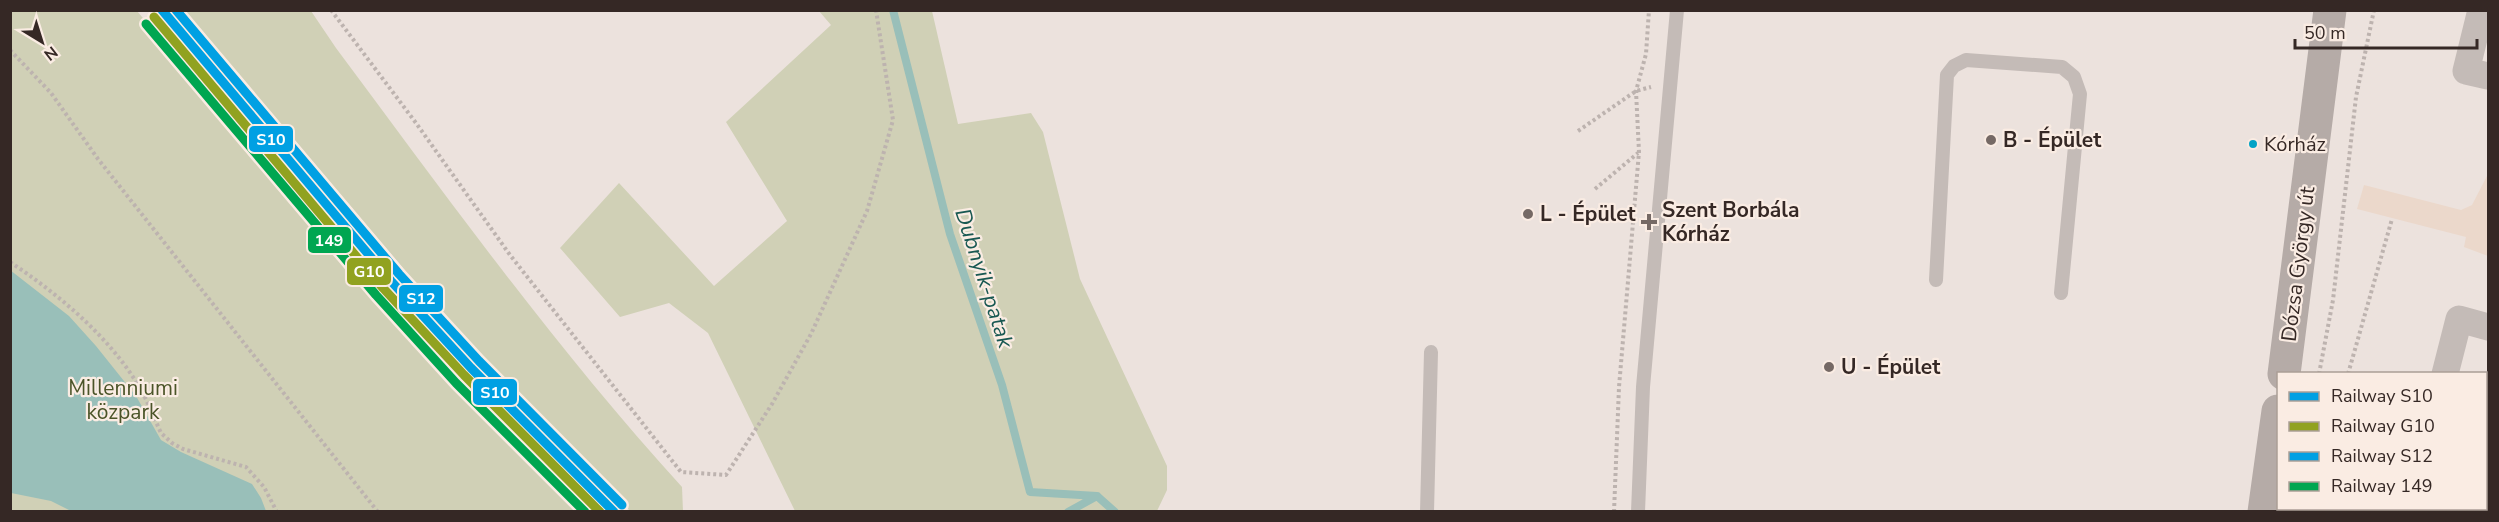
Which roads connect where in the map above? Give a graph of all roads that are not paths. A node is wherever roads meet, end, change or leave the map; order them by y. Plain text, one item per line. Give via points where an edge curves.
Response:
1 (1677, 10) edge
2 (2330, 10) edge
3 (2481, 10) edge
4 (2488, 76) edge
5 (1936, 280) dead end
6 (2061, 293) dead end
7 (2488, 327) edge
8 (1431, 352) dead end
9 (2284, 372) edge
10 (2446, 372) edge
11 (2277, 418) edge
12 (1427, 512) edge
13 (1638, 512) edge
14 (2264, 512) edge

1 - 13 lane via 1643,387
2 - 9 street, Dózsa György út
3 - 4 street via 2466,70
5 - 6 lane via 1947,75 1966,60 2062,67 2074,77 2080,94
7 - 10 street via 2459,319
8 - 12 lane
11 - 14 street

